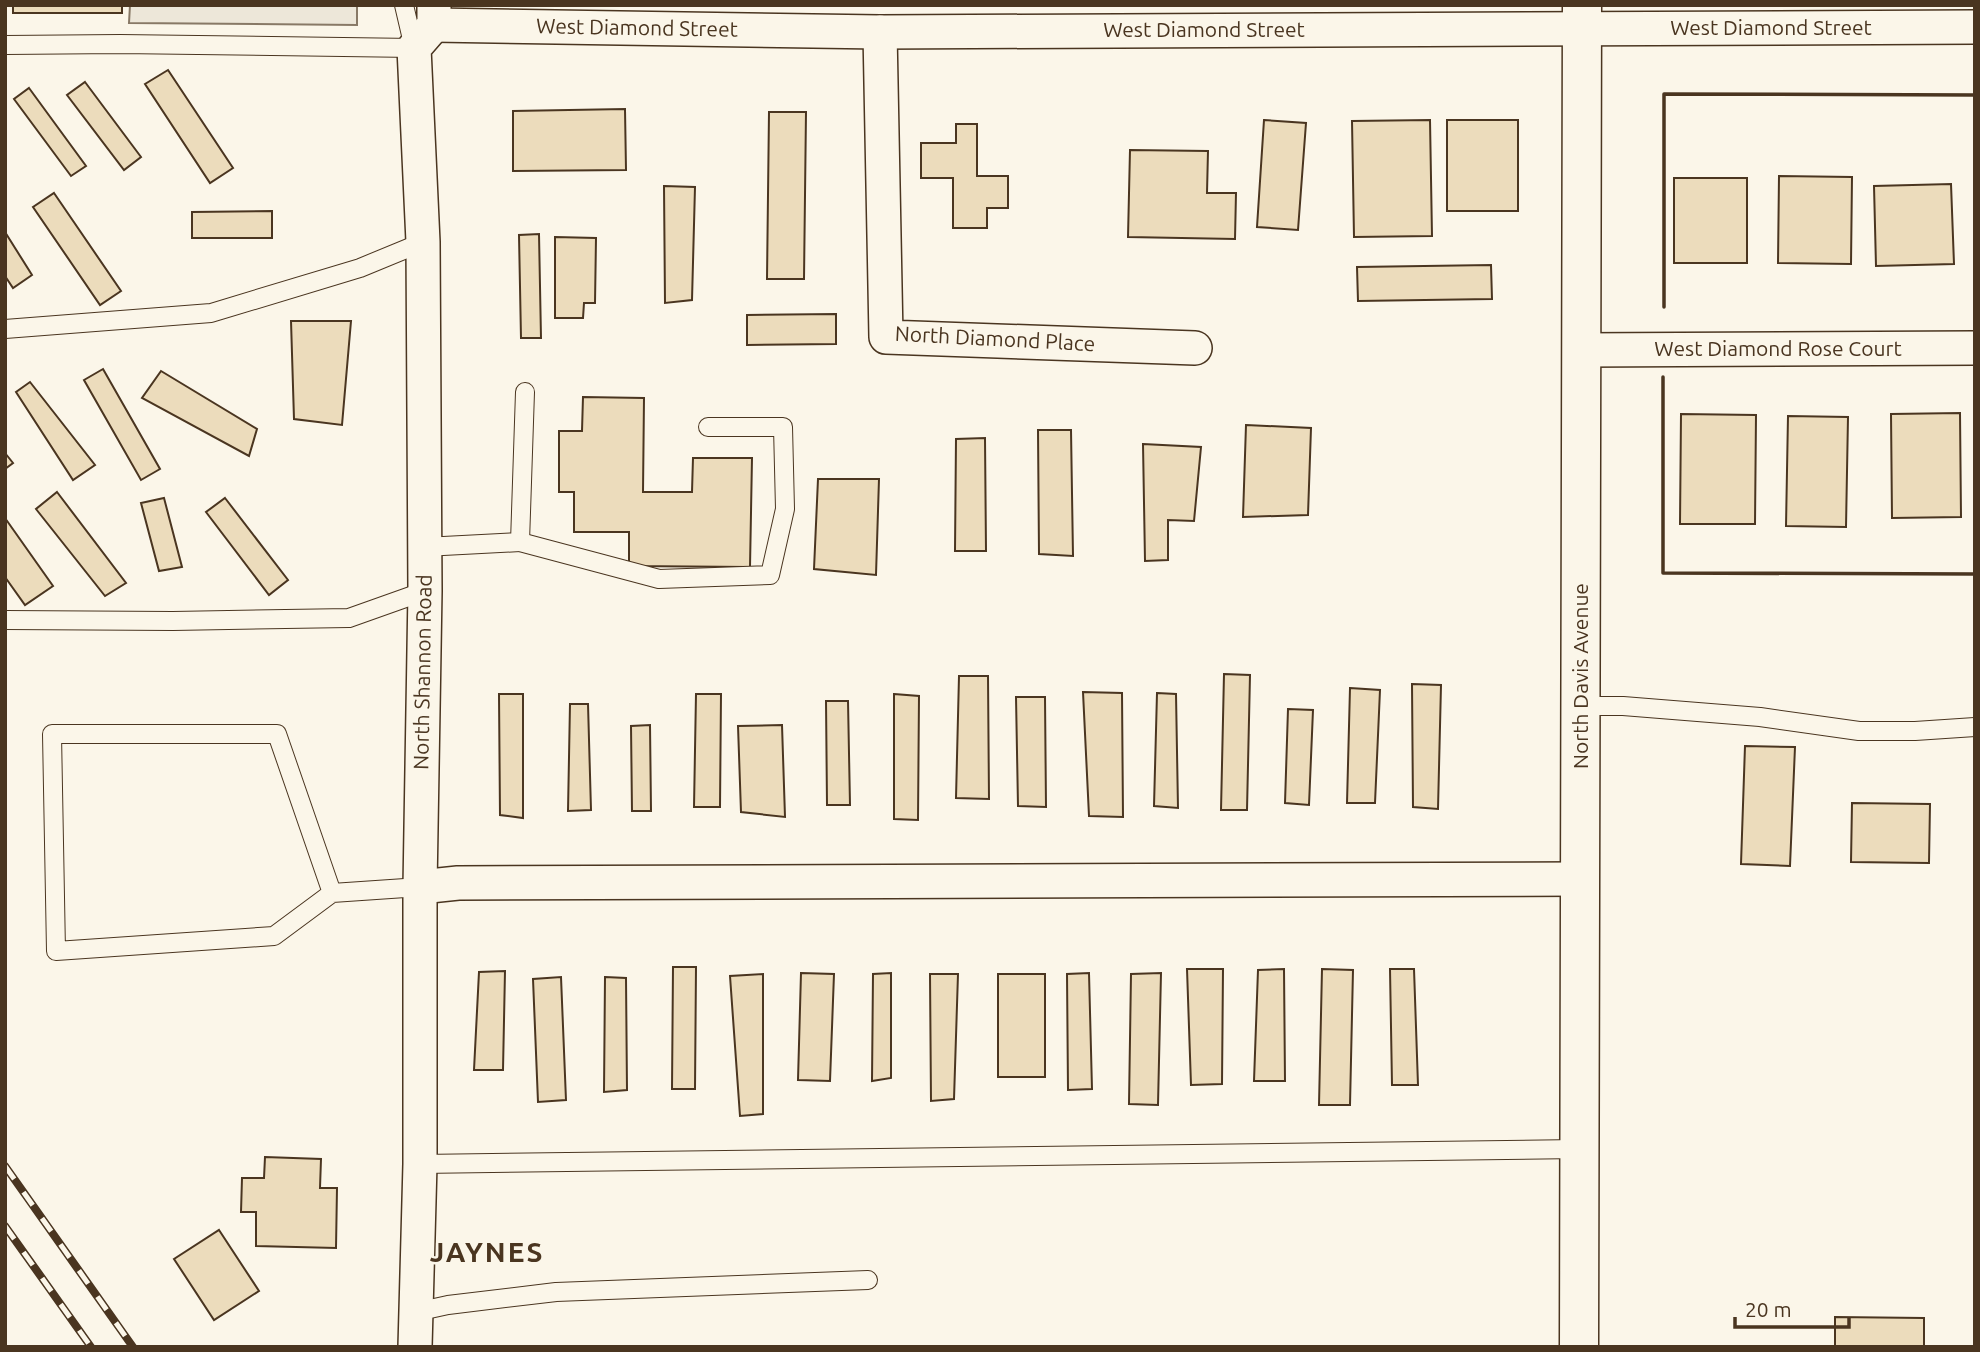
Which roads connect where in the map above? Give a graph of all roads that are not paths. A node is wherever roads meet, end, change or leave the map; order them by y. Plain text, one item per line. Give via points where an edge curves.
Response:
1 (404, 5) edge
2 (1582, 17) edge
3 (427, 26) edge
4 (1975, 27) edge
5 (880, 32) junction
6 (5, 45) edge
7 (423, 242) junction
8 (5, 329) edge
9 (1195, 348) dead end
10 (1975, 348) edge
11 (1582, 350) junction
12 (525, 392) dead end
13 (708, 427) dead end
14 (520, 542) junction
15 (424, 547) junction
16 (425, 591) junction
17 (5, 620) edge
18 (1581, 706) junction
19 (1975, 727) edge
20 (1580, 879) junction
21 (421, 887) junction
22 (332, 893) junction
23 (1579, 1149) junction
24 (421, 1164) junction
25 (868, 1280) dead end
26 (416, 1312) junction
27 (415, 1347) edge
28 (1578, 1347) edge

1 - 3 lane
2 - 4 street, West Diamond Street
2 - 5 street, West Diamond Street
2 - 11 street, North Davis Avenue
3 - 5 street, West Diamond Street
3 - 6 lane via 120,44
3 - 7 street, North Shannon Road
5 - 9 street, North Diamond Place via 886,337
7 - 8 lane via 360,268 211,313
7 - 15 street, North Shannon Road
10 - 11 street, West Diamond Rose Court
11 - 18 street, North Davis Avenue
12 - 14 lane
13 - 14 lane via 783,427 785,509 770,575 659,579
14 - 15 lane
15 - 16 street, North Shannon Road
16 - 17 lane via 348,618
16 - 21 street, North Shannon Road
18 - 19 lane via 1760,717 1859,731
18 - 20 street, North Davis Avenue
20 - 21 street via 458,883
20 - 23 street, North Davis Avenue
21 - 22 lane
21 - 24 street, North Shannon Road
22 - 22 lane via 274,936 56,951 52,734 276,734
23 - 24 lane
23 - 28 street, North Davis Avenue
24 - 26 street, North Shannon Road
25 - 26 lane via 556,1292
26 - 27 street, North Shannon Road

